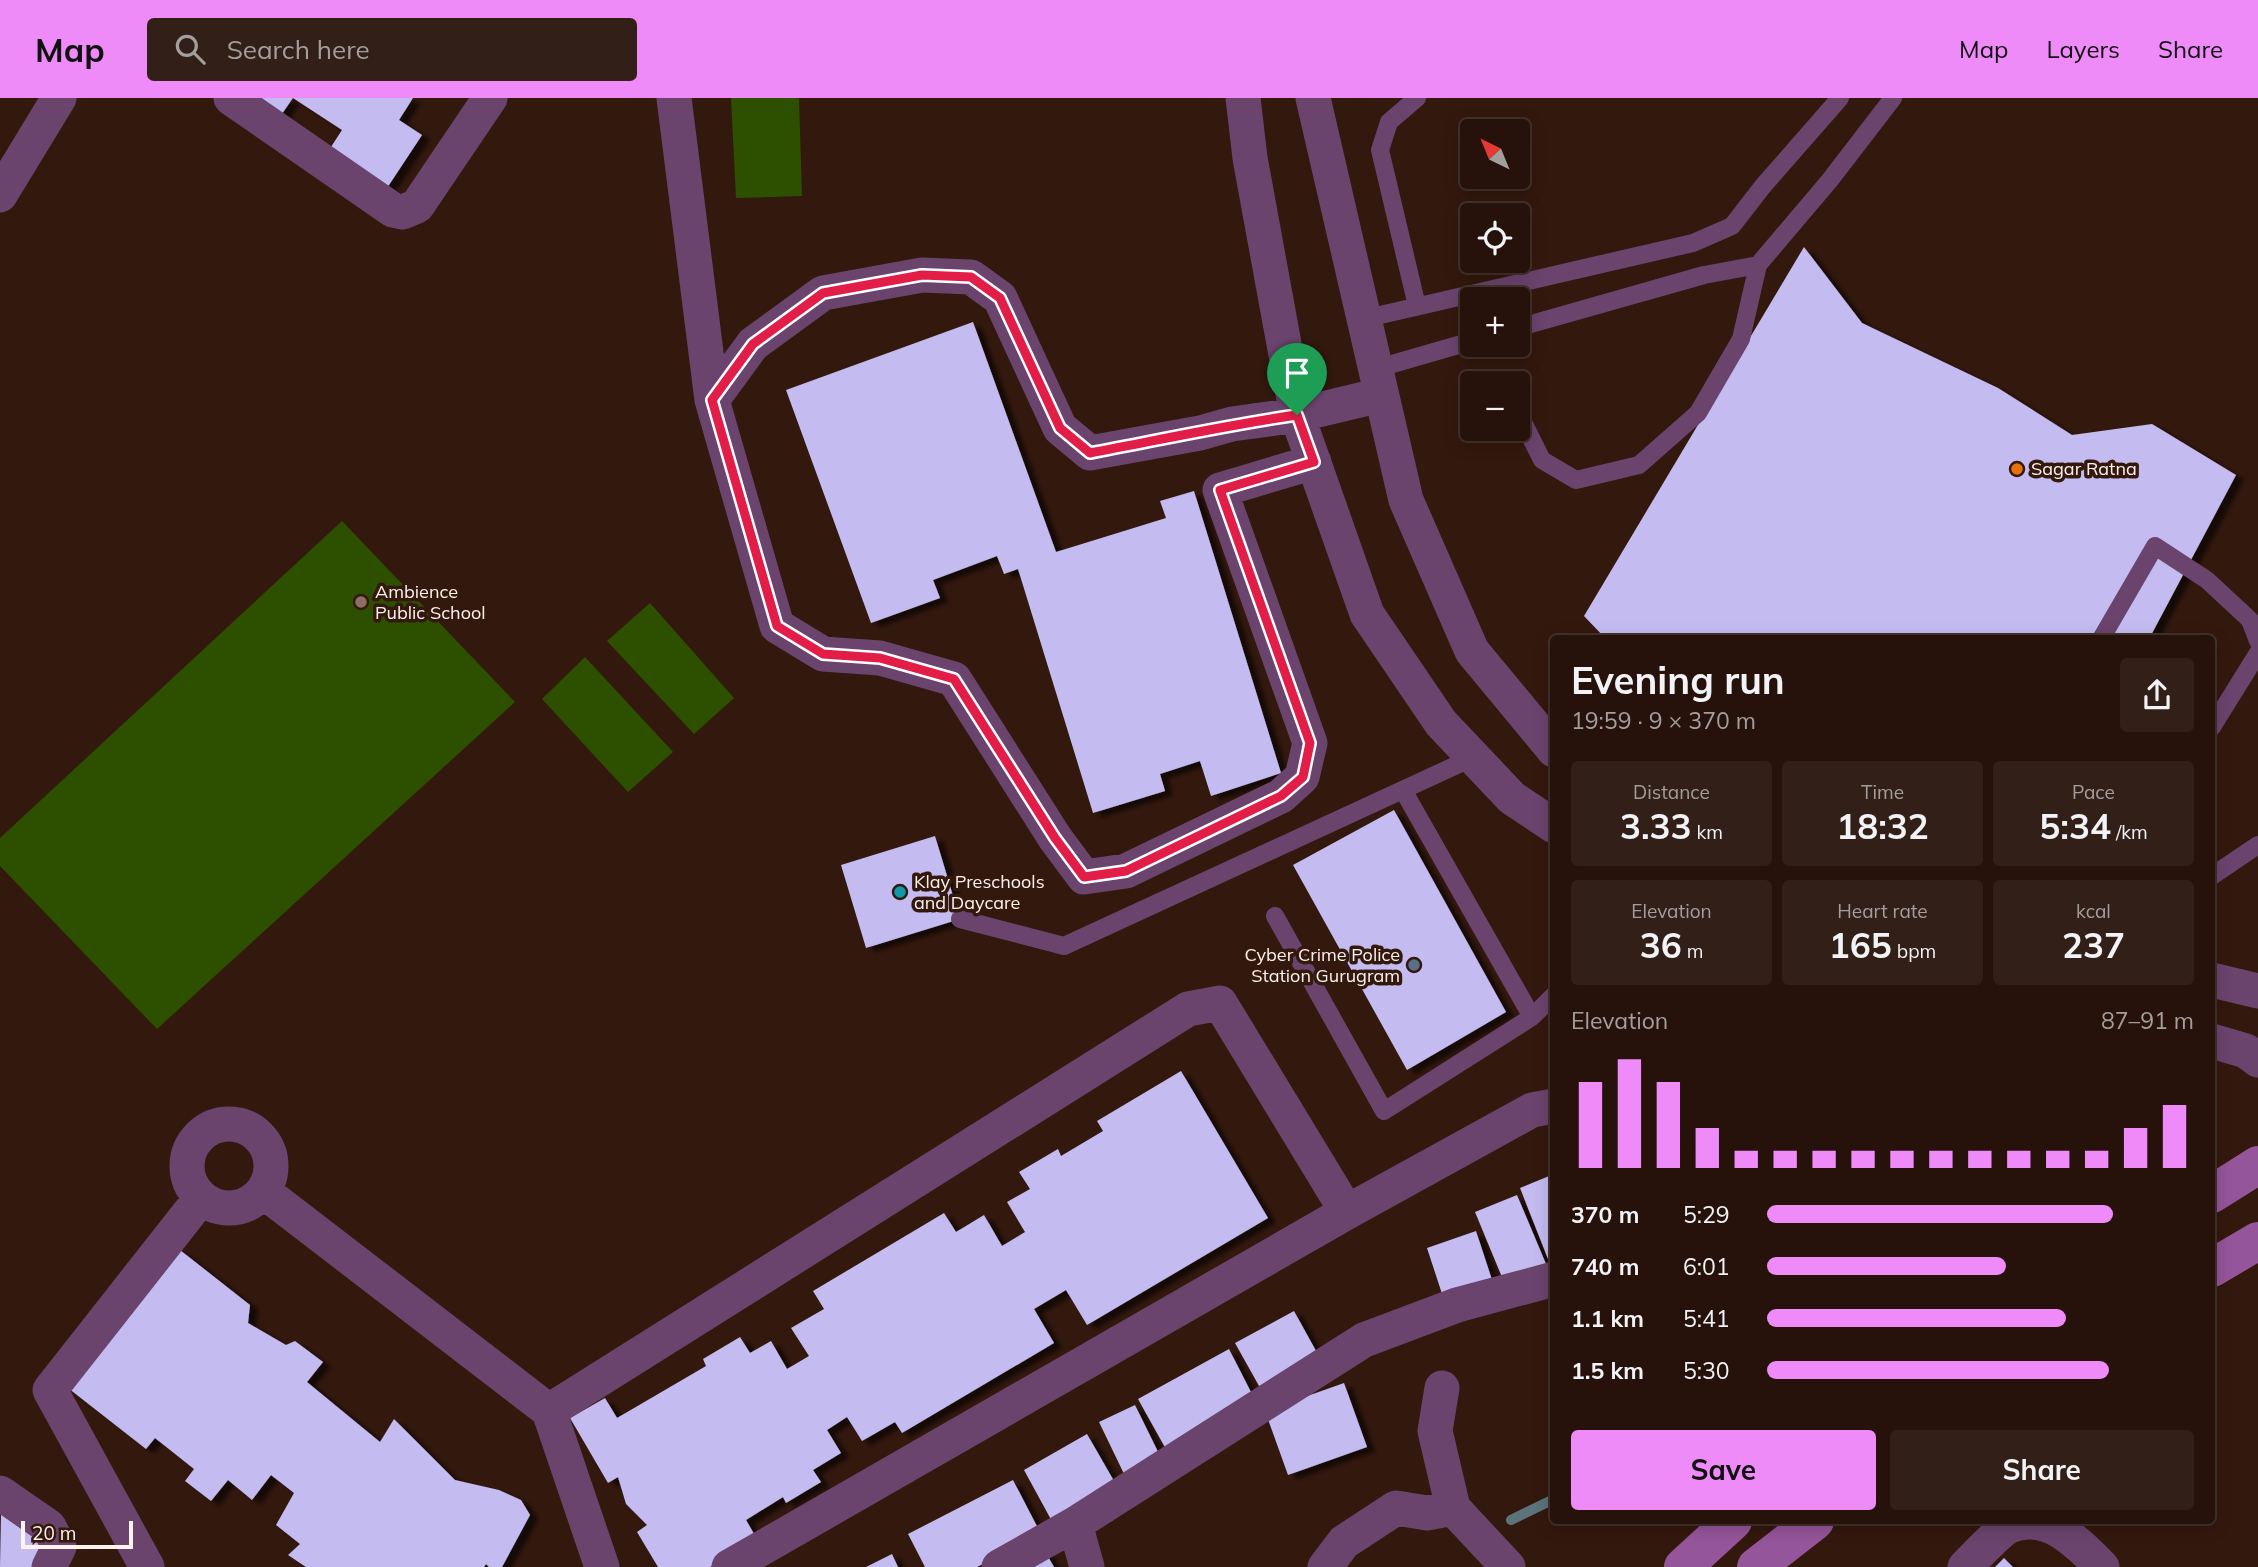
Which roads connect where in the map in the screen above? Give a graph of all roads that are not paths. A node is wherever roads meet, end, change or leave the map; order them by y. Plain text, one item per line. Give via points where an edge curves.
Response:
1 (59, 98) edge
2 (231, 98) edge
3 (490, 98) edge
4 (674, 98) edge
5 (1242, 98) edge
6 (1313, 98) edge
7 (1417, 98) edge
8 (1840, 98) edge
9 (1893, 98) edge
10 (0, 195) edge
11 (1758, 265) junction
12 (1417, 306) junction
13 (1363, 319) junction
14 (1530, 324) edge
15 (1460, 346) edge
16 (1378, 382) junction
17 (712, 400) junction
18 (1297, 415) junction
19 (1530, 436) edge
20 (1314, 462) junction
21 (2103, 635) edge
22 (2258, 641) edge
23 (2258, 653) edge
24 (2215, 722) edge
25 (1550, 745) edge
26 (1474, 758) junction
27 (1403, 790) junction
28 (1550, 824) edge
29 (2258, 845) edge
30 (2215, 874) edge
31 (1275, 916) dead end
32 (960, 919) dead end
33 (2215, 981) edge
34 (2258, 991) edge
35 (1550, 999) edge
36 (1532, 1017) junction
37 (2215, 1042) edge
38 (2258, 1060) edge
39 (1550, 1091) edge
40 (1543, 1108) edge
41 (2258, 1165) edge
42 (263, 1191) junction
43 (2215, 1192) edge
44 (201, 1198) junction
45 (1347, 1212) junction
46 (1550, 1280) edge
47 (1442, 1388) dead end
48 (549, 1411) junction
49 (0, 1493) edge
50 (1453, 1508) junction
51 (1075, 1524) junction
52 (1730, 1524) edge
53 (1811, 1524) edge
54 (2024, 1524) edge
55 (2046, 1524) edge
56 (49, 1567) edge
57 (147, 1567) edge
58 (602, 1567) edge
59 (729, 1567) edge
60 (999, 1567) edge
61 (1087, 1567) edge
62 (1325, 1567) edge
63 (1508, 1567) edge
64 (1684, 1567) edge
65 (1756, 1567) edge
66 (1965, 1567) edge
67 (2102, 1567) edge

1 - 10 street
2 - 3 street via 393,210 403,212 417,206
4 - 17 street
5 - 18 street
6 - 13 street
7 - 12 lane via 1389,122 1380,150
8 - 12 lane via 1732,226 1693,243
9 - 11 lane
11 - 14 lane via 1704,275
11 - 19 lane via 1741,340 1698,413 1639,465 1576,480 1542,460
12 - 13 lane
13 - 16 street
15 - 16 lane
16 - 18 street
16 - 25 street via 1406,500 1472,651
17 - 18 street via 753,344 823,293 922,275 971,277 1000,298 1060,428 1090,453
17 - 20 street via 777,626 823,654 880,658 954,679 1084,877 1126,871 1281,796 1303,777 1310,743 1220,490
18 - 20 street
20 - 26 street via 1367,614 1441,723
21 - 22 lane via 2155,546 2207,580 2250,620
23 - 24 lane
26 - 27 lane
26 - 28 street via 1512,798
27 - 32 lane via 1064,946
27 - 36 lane
29 - 30 lane
31 - 36 lane via 1384,1111
33 - 34 street
35 - 36 lane
37 - 38 street via 2246,1051
39 - 40 street
40 - 45 street
41 - 43 main road
42 - 44 street via 253,1201 226,1209
42 - 44 street via 269,1179 269,1151 262,1139 245,1127 225,1124 211,1127 190,1147 187,1174 191,1188
42 - 48 street
44 - 57 street via 50,1390
45 - 48 street via 1220,1003 1188,1009
45 - 59 street
46 - 51 street via 1457,1305 1364,1340
47 - 50 street via 1435,1431
48 - 58 street
49 - 56 street via 49,1527 60,1547
50 - 62 street via 1427,1513 1396,1508 1344,1542
50 - 63 street
51 - 60 street
51 - 61 street
52 - 64 main road
53 - 65 main road
54 - 66 street via 2008,1527
55 - 67 street via 2074,1539

